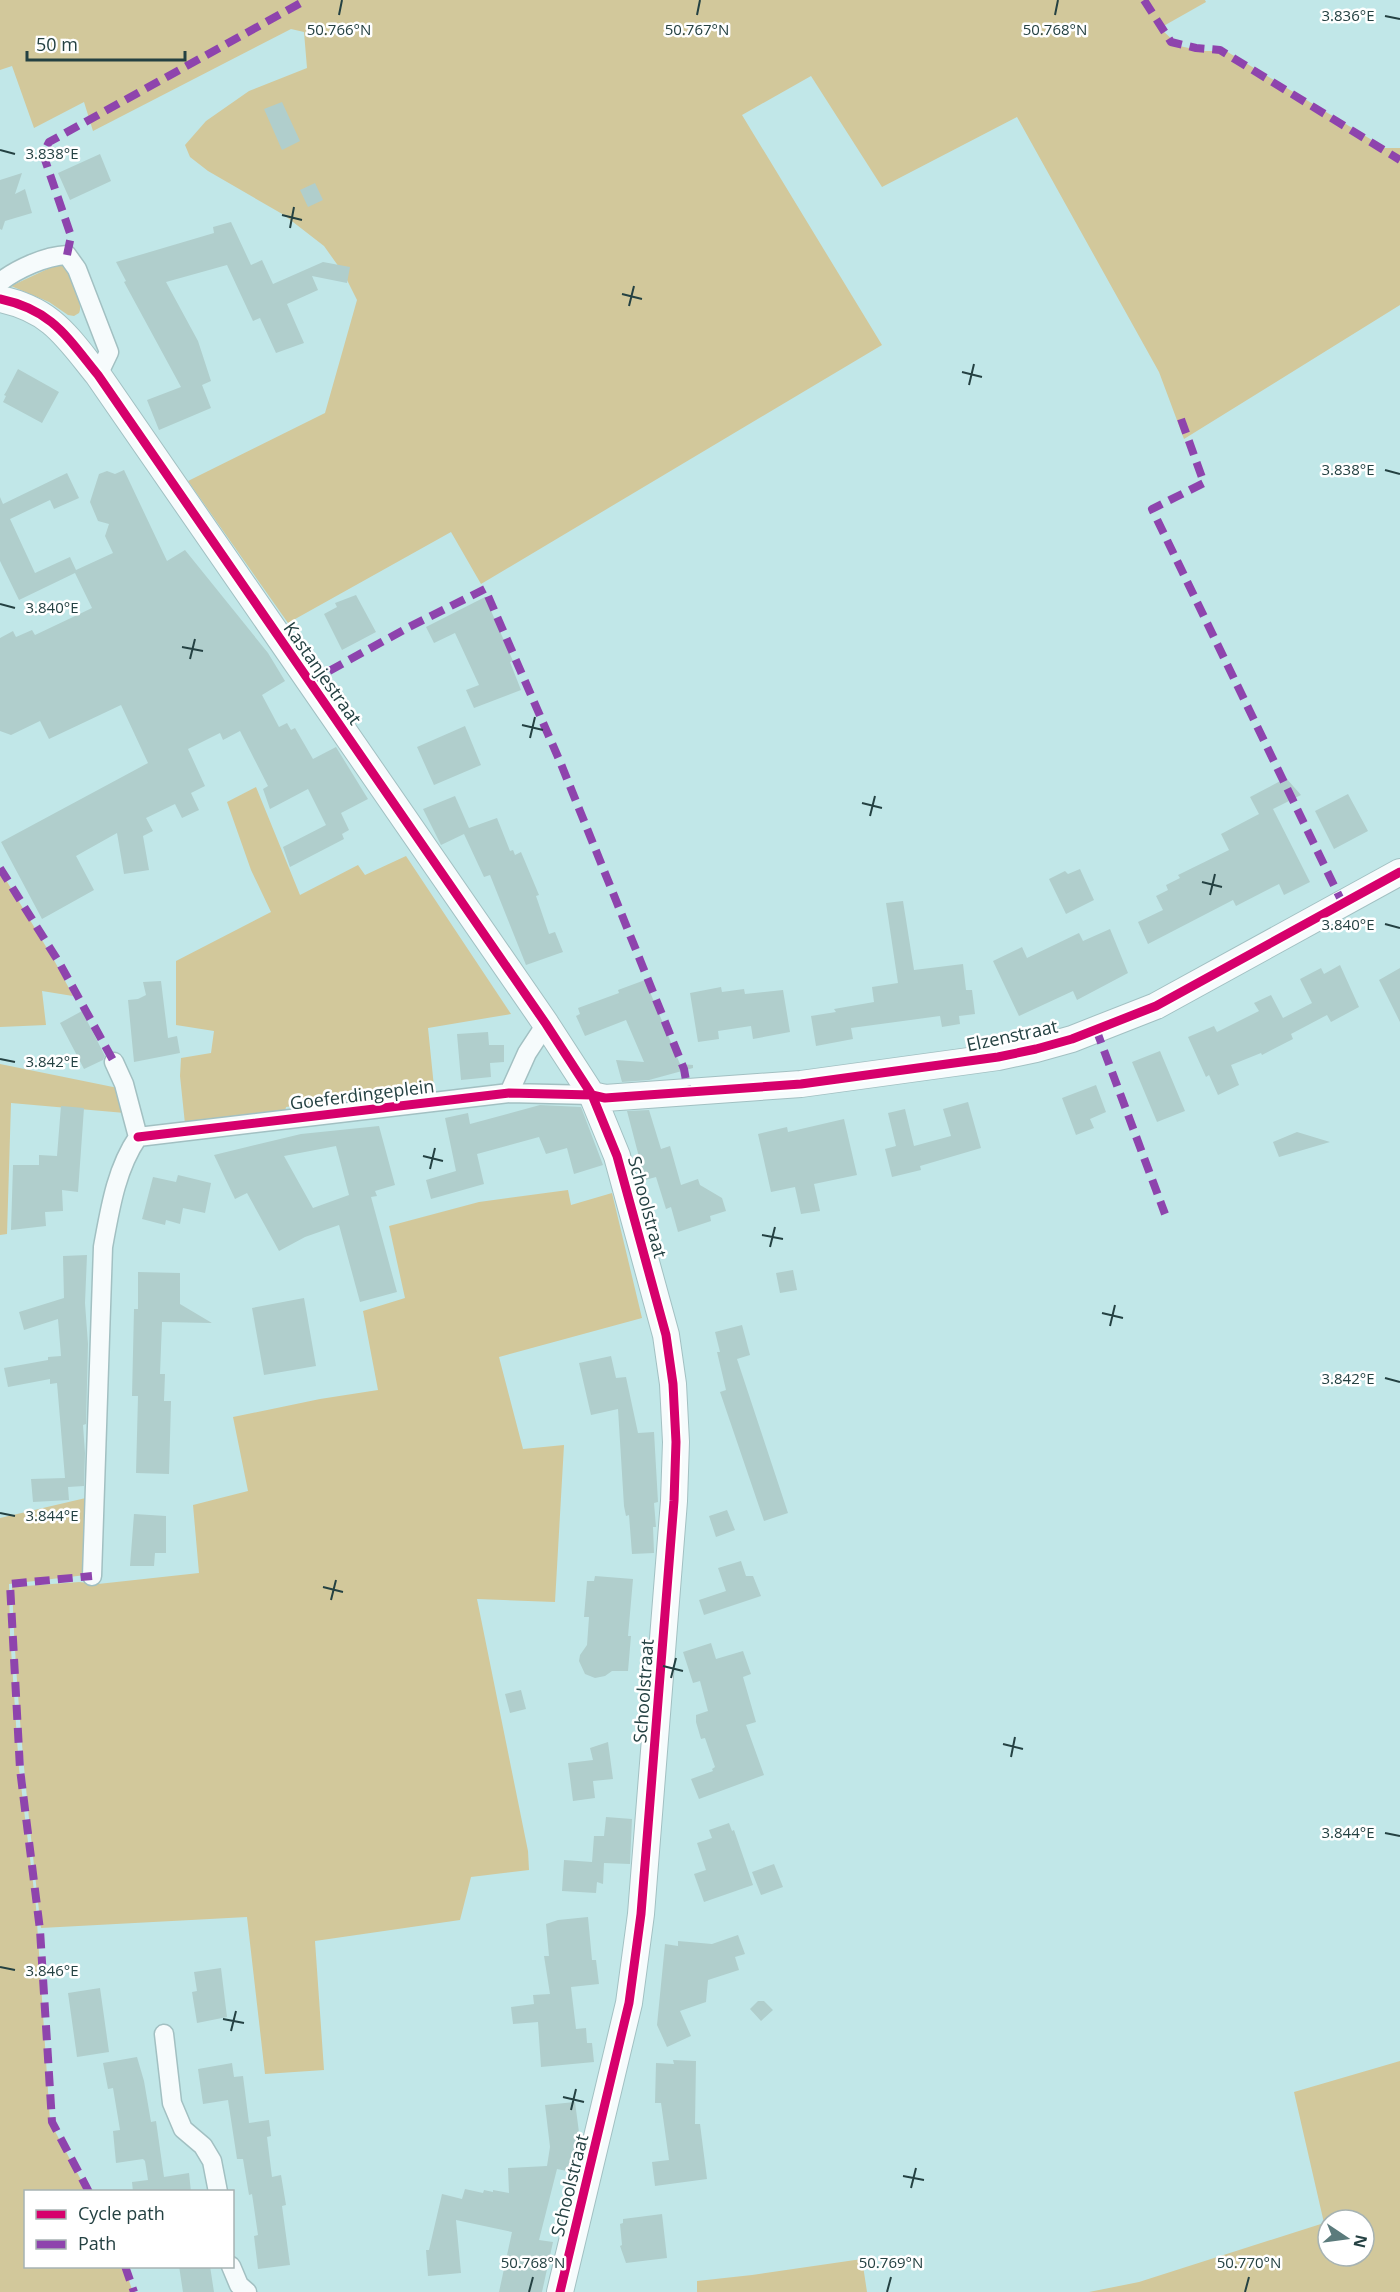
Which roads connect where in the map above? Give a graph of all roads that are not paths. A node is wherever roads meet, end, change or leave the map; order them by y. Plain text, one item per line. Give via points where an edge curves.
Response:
1 (0, 282) edge
2 (0, 299) edge
3 (98, 375) junction
4 (1400, 872) edge
5 (546, 1024) junction
6 (114, 1062) dead end
7 (509, 1093) junction
8 (592, 1095) junction
9 (138, 1137) junction
10 (93, 1576) dead end
11 (164, 2034) dead end
12 (218, 2190) edge
13 (232, 2268) edge
14 (247, 2292) edge
15 (560, 2292) edge

1 - 3 street via 56,255 67,255 77,269 109,352
2 - 3 street, Kastanjestraat via 33,309 60,328
3 - 5 street, Kastanjestraat
4 - 8 street, Elzenstraat via 1156,1006 1045,1047 801,1084 605,1098
5 - 7 street via 526,1053
5 - 8 street, Kastanjestraat
6 - 9 street
7 - 8 street, Goeferdingeplein
7 - 9 street, Goeferdingeplein
8 - 15 street, Schoolstraat via 618,1156 666,1335 676,1442 648,1831 629,2003
9 - 10 street via 125,1155 103,1247
11 - 12 street via 172,2103 183,2129 213,2161
13 - 14 street

